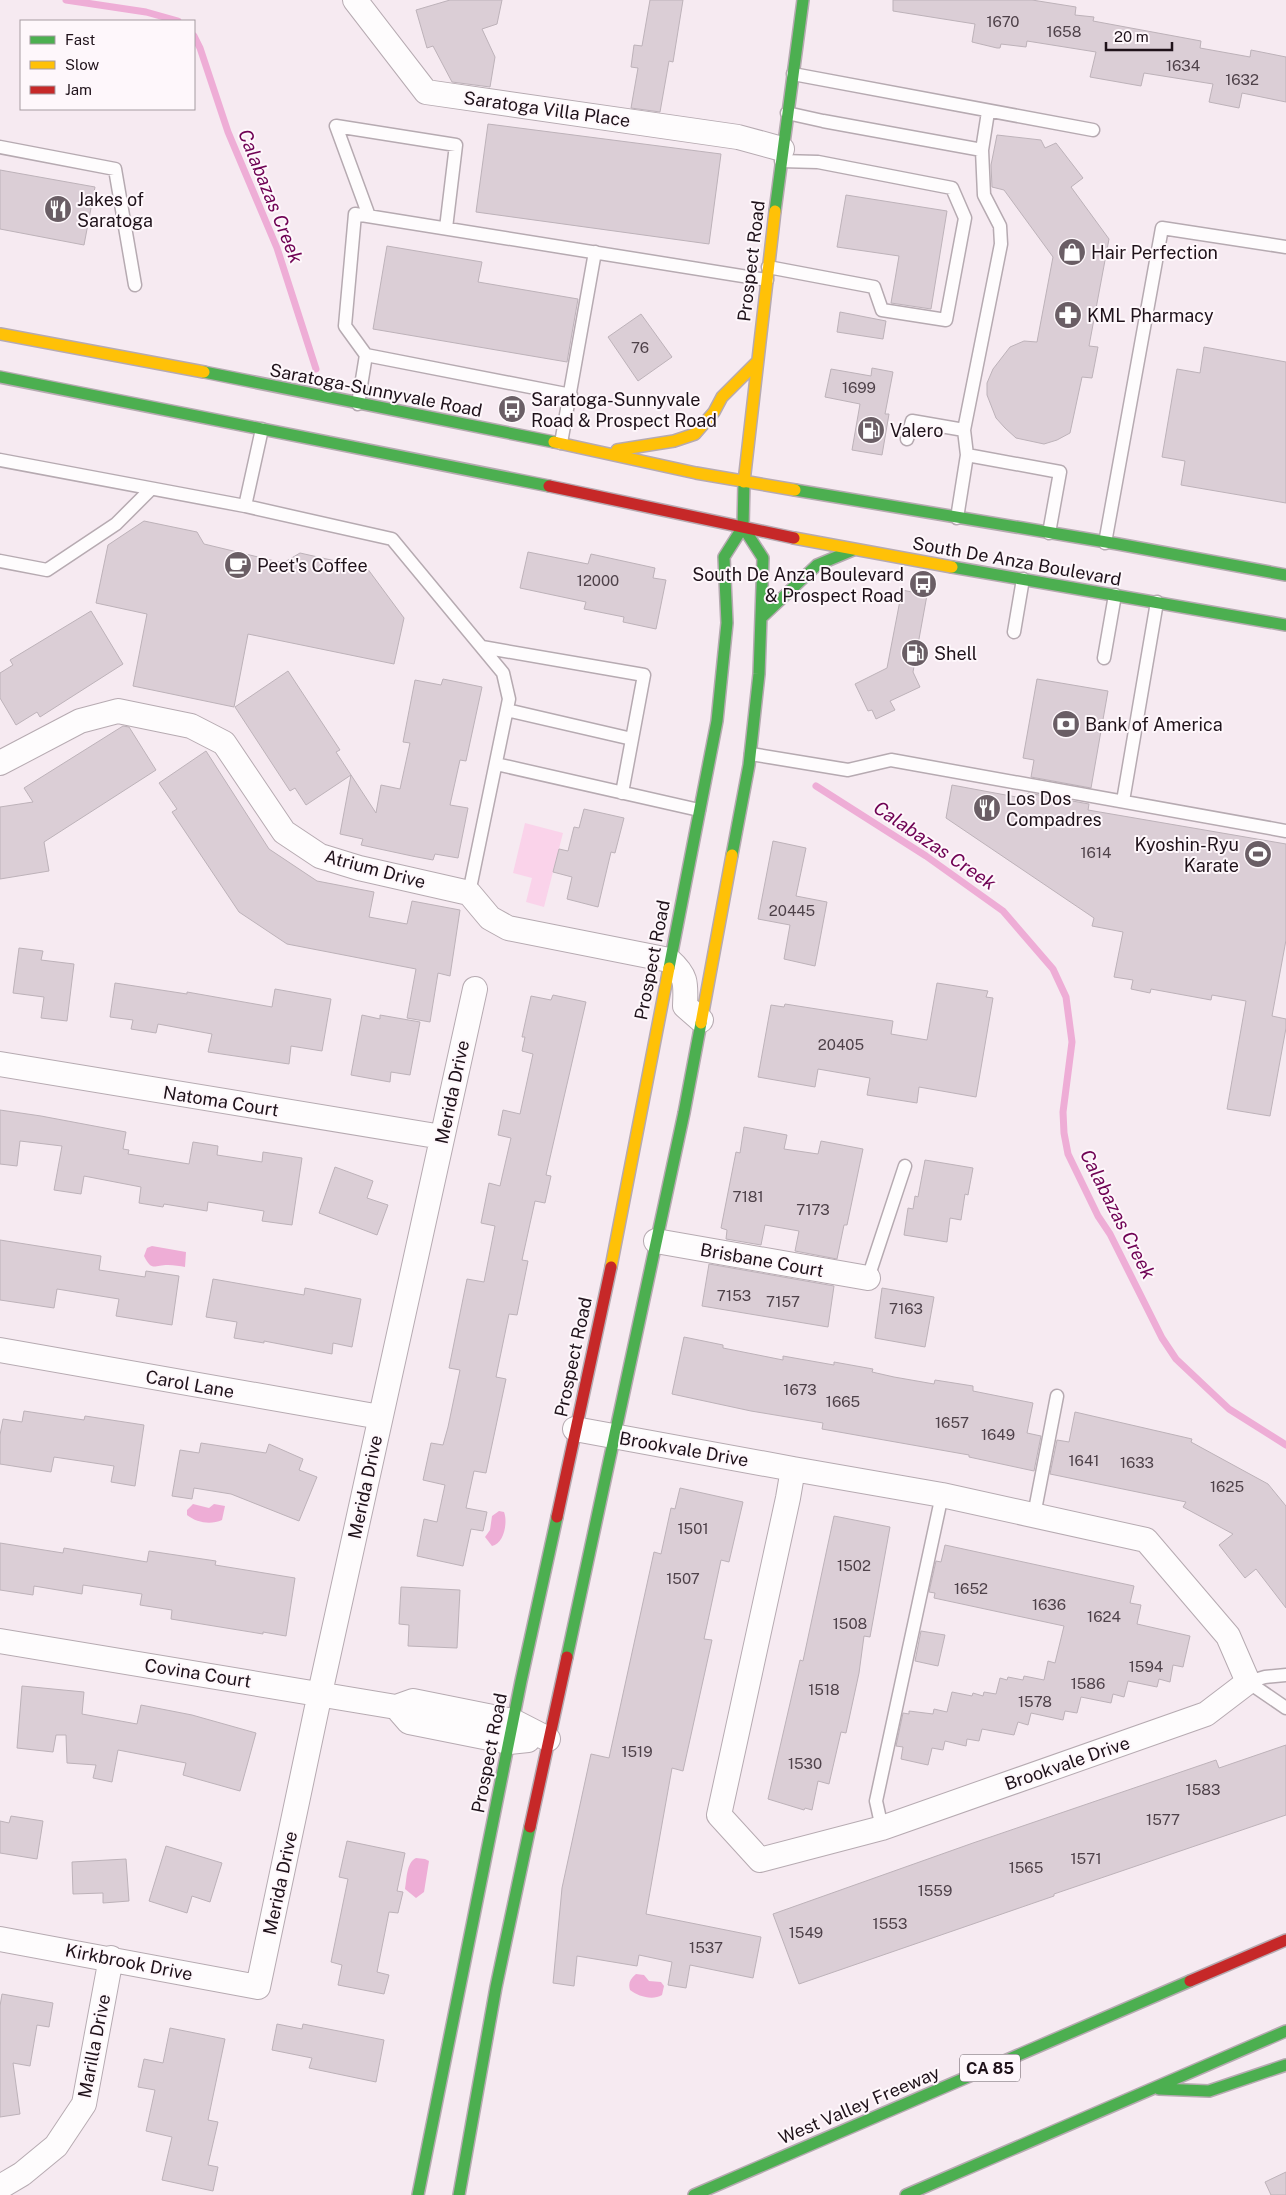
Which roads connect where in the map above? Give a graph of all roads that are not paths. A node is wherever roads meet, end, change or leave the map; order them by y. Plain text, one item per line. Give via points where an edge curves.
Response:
1 (356, 0) edge
2 (803, 0) edge
3 (793, 74) junction
4 (988, 112) junction
5 (787, 113) junction
6 (1093, 130) dead end
7 (0, 147) edge
8 (982, 150) junction
9 (782, 155) junction
10 (369, 216) junction
11 (446, 228) junction
12 (1286, 248) edge
13 (595, 252) junction
14 (768, 273) junction
15 (135, 285) dead end
16 (0, 334) edge
17 (366, 355) junction
18 (757, 362) junction
19 (0, 377) edge
20 (571, 395) junction
21 (358, 404) junction
22 (262, 429) junction
23 (964, 430) junction
24 (907, 439) dead end
25 (561, 443) junction
26 (604, 452) junction
27 (967, 455) junction
28 (0, 460) edge
29 (744, 482) junction
30 (151, 489) junction
31 (246, 506) junction
32 (957, 518) junction
33 (743, 527) junction
34 (1049, 533) junction
35 (1105, 542) junction
36 (854, 550) junction
37 (0, 561) edge
38 (1286, 575) edge
39 (1023, 580) junction
40 (1115, 595) junction
41 (1157, 602) junction
42 (761, 618) junction
43 (1286, 625) edge
44 (1014, 632) dead end
45 (482, 647) junction
46 (1104, 658) dead end
47 (507, 710) junction
48 (632, 739) junction
49 (751, 754) junction
50 (0, 763) edge
51 (496, 764) junction
52 (622, 793) junction
53 (1123, 801) junction
54 (699, 810) junction
55 (1286, 831) edge
56 (469, 893) junction
57 (670, 960) junction
58 (475, 988) dead end
59 (701, 1020) junction
60 (0, 1064) edge
61 (442, 1137) junction
62 (905, 1166) dead end
63 (656, 1241) junction
64 (868, 1278) joint
65 (0, 1350) edge
66 (1057, 1396) dead end
67 (380, 1417) junction
68 (575, 1429) junction
69 (613, 1436) junction
70 (793, 1468) junction
71 (942, 1495) junction
72 (1034, 1515) junction
73 (0, 1641) edge
74 (1286, 1676) edge
75 (1248, 1682) junction
76 (320, 1694) junction
77 (1286, 1708) edge
78 (511, 1731) junction
79 (548, 1739) junction
80 (882, 1828) junction
81 (0, 1939) edge
82 (1286, 1940) edge
83 (111, 1958) junction
84 (258, 1987) joint
85 (1286, 2031) edge
86 (1286, 2065) edge
87 (1152, 2088) junction
88 (0, 2187) edge
89 (418, 2195) edge
90 (459, 2195) edge
91 (694, 2195) edge
92 (906, 2195) edge

1 - 9 street, Saratoga Villa Place via 426,92 738,137
2 - 3 main road, Prospect Road
3 - 4 lane
3 - 5 main road, Prospect Road
4 - 6 lane
4 - 8 lane
5 - 8 lane
5 - 9 main road, Prospect Road
7 - 15 lane via 115,169
8 - 23 lane via 984,195 1000,226 1001,244
9 - 14 main road, Prospect Road
9 - 14 lane via 952,188 965,218 946,320 882,310 874,287
10 - 11 lane
10 - 11 lane via 336,126 456,145
10 - 17 lane via 355,214 345,326
11 - 13 lane
12 - 35 lane via 1162,228
13 - 14 lane
13 - 20 lane
14 - 18 main road, Prospect Road
16 - 21 main road, Saratoga-Sunnyvale Road
17 - 20 lane
17 - 21 lane
18 - 26 main road via 722,397 695,434 674,441
18 - 29 main road, Prospect Road
19 - 22 main road
20 - 25 lane
21 - 25 main road, Saratoga-Sunnyvale Road
22 - 31 lane
22 - 33 main road
23 - 24 lane via 912,421
23 - 27 lane
25 - 26 main road, Saratoga-Sunnyvale Road
26 - 29 main road, Saratoga-Sunnyvale Road
27 - 32 lane
27 - 34 lane via 1060,472
28 - 30 lane
29 - 32 main road, South De Anza Boulevard
29 - 33 main road, Prospect Road
30 - 31 lane
30 - 37 lane via 116,524 47,570
31 - 45 lane via 392,539
32 - 34 main road, South De Anza Boulevard
33 - 36 main road, South De Anza Boulevard
33 - 42 main road via 762,558
33 - 54 main road, Prospect Road via 724,556 727,624 723,674
34 - 35 main road, South De Anza Boulevard
35 - 38 main road, South De Anza Boulevard
36 - 39 main road, South De Anza Boulevard
36 - 42 main road via 817,565
39 - 40 main road, South De Anza Boulevard
39 - 44 lane
40 - 41 main road, South De Anza Boulevard
40 - 46 lane
41 - 43 main road, South De Anza Boulevard
41 - 53 lane
42 - 49 main road
45 - 47 lane via 503,673 510,699
45 - 48 lane via 644,676
47 - 48 lane
47 - 51 lane
48 - 52 lane
49 - 53 lane via 848,770 891,760
49 - 59 main road
50 - 56 street, Atrium Drive via 80,721 118,711 191,726 224,743 284,832 320,856
51 - 52 lane
51 - 56 lane
52 - 54 lane
53 - 55 lane
54 - 57 main road, Prospect Road
56 - 57 street via 490,918 508,928
57 - 59 street via 686,983 686,1006
57 - 68 main road, Prospect Road via 620,1225
58 - 61 street, Merida Drive
59 - 63 main road
60 - 61 street, Natoma Court
61 - 67 street, Merida Drive
62 - 64 lane
63 - 64 street, Brisbane Court
63 - 69 main road
65 - 67 street, Carol Lane
66 - 72 lane
67 - 76 street, Merida Drive
68 - 69 street, Brookvale Drive
68 - 78 main road, Prospect Road
69 - 70 street, Brookvale Drive
69 - 79 main road
70 - 71 street, Brookvale Drive
70 - 80 street, Brookvale Drive via 719,1815 760,1860
71 - 72 street, Brookvale Drive
71 - 80 lane via 876,1801
72 - 75 street, Brookvale Drive via 1146,1540 1228,1636
73 - 76 street, Covina Court
74 - 75 lane
75 - 77 lane
75 - 80 street, Brookvale Drive via 1206,1714
76 - 78 street, Covina Court via 396,1708 413,1701
76 - 84 street, Merida Drive
78 - 79 street, Covina Court
78 - 89 main road, Prospect Road
79 - 90 main road via 496,1987
81 - 83 street, Kirkbrook Drive
82 - 91 main road, West Valley Freeway / CA 85
83 - 84 street, Kirkbrook Drive
83 - 88 street, Marilla Drive via 84,2104 56,2146 22,2174
85 - 87 main road
86 - 87 main road via 1209,2091
87 - 92 main road

